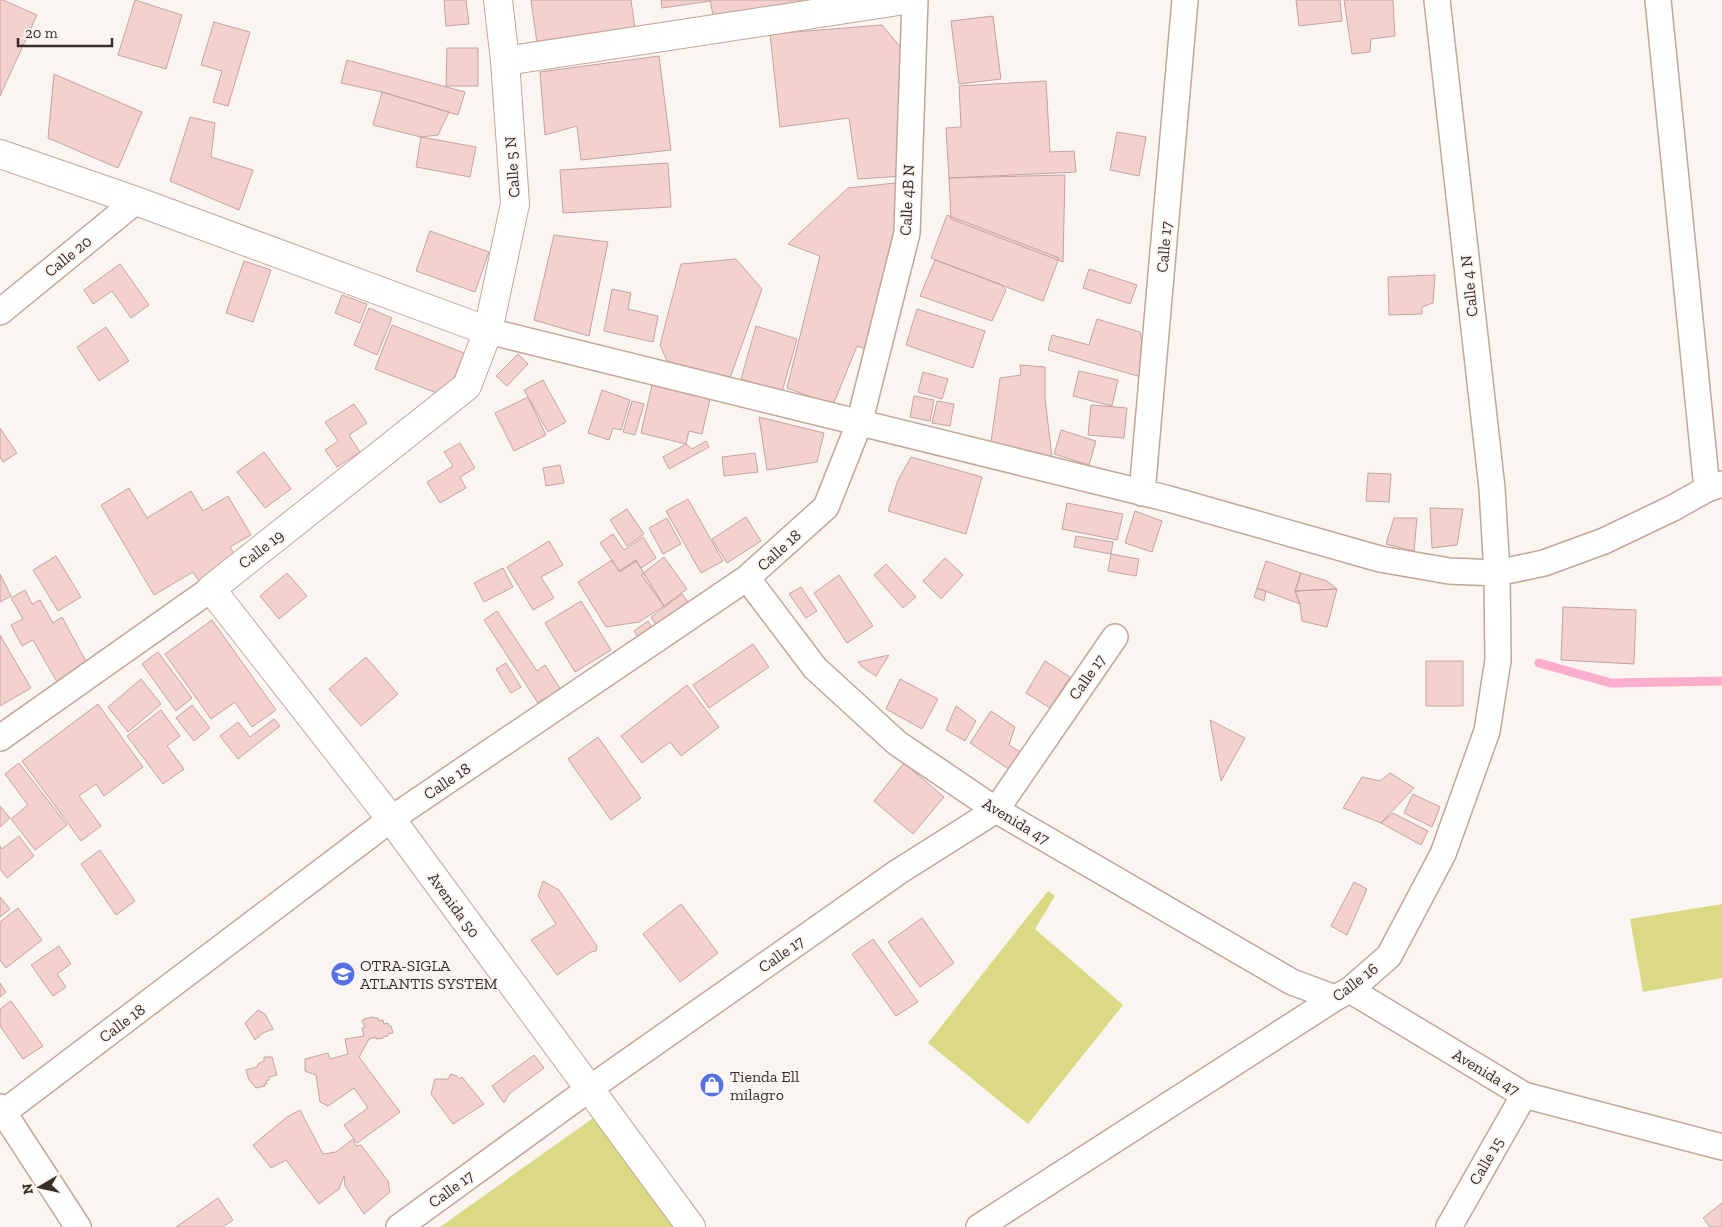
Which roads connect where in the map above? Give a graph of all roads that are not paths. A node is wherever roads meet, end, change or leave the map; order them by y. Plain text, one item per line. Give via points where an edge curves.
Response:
1 (498, 0) edge
2 (905, 0) edge
3 (915, 0) edge
4 (1185, 0) edge
5 (1437, 0) edge
6 (1658, 0) edge
7 (505, 61) junction
8 (0, 154) edge
9 (136, 201) junction
10 (0, 312) edge
11 (488, 331) junction
12 (859, 424) junction
13 (1714, 486) edge
14 (1142, 493) junction
15 (1497, 573) junction
16 (747, 578) junction
17 (211, 589) junction
18 (1116, 637) dead end
19 (0, 738) edge
20 (996, 810) junction
21 (391, 819) junction
22 (1343, 994) junction
23 (589, 1089) junction
24 (1524, 1095) junction
25 (1, 1112) edge
26 (1722, 1147) edge
27 (78, 1227) edge
28 (399, 1227) edge
29 (691, 1227) edge
30 (980, 1227) edge
31 (1449, 1227) edge

1 - 7 street, Calle 5 N
2 - 7 street
3 - 12 street, Calle 4B N via 907,233
4 - 14 street, Calle 17
5 - 15 street, Calle 4 N via 1492,488
6 - 13 street
7 - 11 street, Calle 5 N via 515,204
8 - 9 street
9 - 10 street, Calle 20
9 - 11 street
11 - 12 street
11 - 17 street, Calle 19 via 467,386
12 - 14 street
12 - 16 street, Calle 18 via 826,507
13 - 15 street via 1604,541 1544,563
14 - 15 street via 1380,559 1450,571
15 - 22 street, Calle 16 via 1498,660 1487,731 1443,854 1389,956
16 - 20 street, Avenida 47 via 815,668 897,743
16 - 21 street, Calle 18
17 - 19 street, Calle 19
17 - 21 street, Avenida 50
18 - 20 street, Calle 17
20 - 22 street, Avenida 47 via 1292,982
20 - 23 street, Calle 17 via 898,872
21 - 23 street, Avenida 50
21 - 25 street, Calle 18
22 - 24 street, Avenida 47
22 - 30 street, Calle 16
23 - 28 street, Calle 17
23 - 29 street, Avenida 50
24 - 26 street, Avenida 47
24 - 31 street, Calle 15
25 - 27 street

